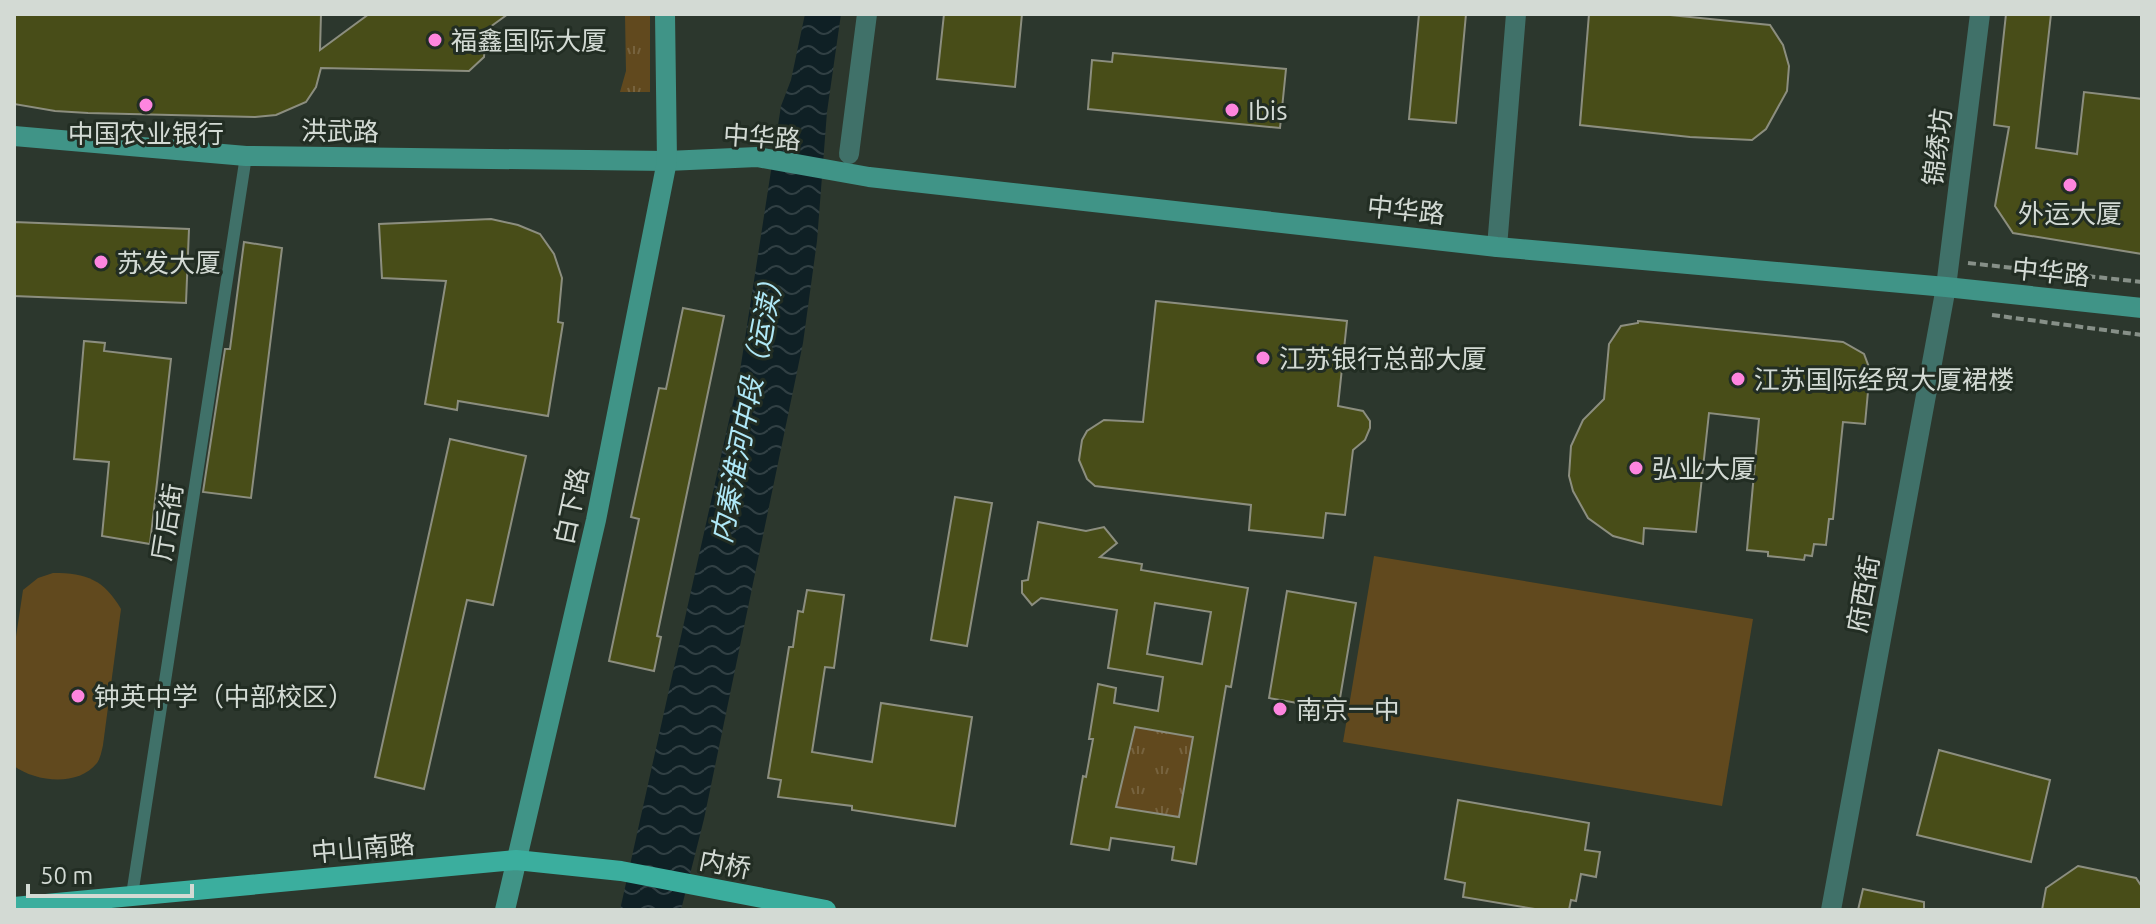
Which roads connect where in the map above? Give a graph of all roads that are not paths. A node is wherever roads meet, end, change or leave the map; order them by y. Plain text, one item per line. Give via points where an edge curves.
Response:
1 (665, 14) edge
2 (867, 14) edge
3 (1516, 14) edge
4 (1980, 14) edge
5 (14, 136) edge
6 (849, 154) dead end
7 (246, 156) junction
8 (667, 161) junction
9 (1497, 247) junction
10 (1946, 287) junction
11 (2142, 308) edge
12 (516, 860) junction
13 (132, 895) junction
14 (14, 907) edge
15 (505, 910) edge
16 (826, 910) edge
17 (1831, 910) edge

1 - 8 main road, 白下路
2 - 6 street
3 - 9 street
4 - 10 street, 锦绣坊
5 - 7 main road, 洪武路
7 - 8 main road, 洪武路
7 - 13 lane, 厅后街
8 - 9 main road, 中华路 via 757,157 869,177
8 - 12 main road, 白下路 via 596,520
9 - 10 main road, 中华路
10 - 11 main road, 中华路
10 - 17 street, 府西街
12 - 13 main road, 中山南路
12 - 15 main road, 白下路
12 - 16 lane via 621,871
13 - 14 lane

